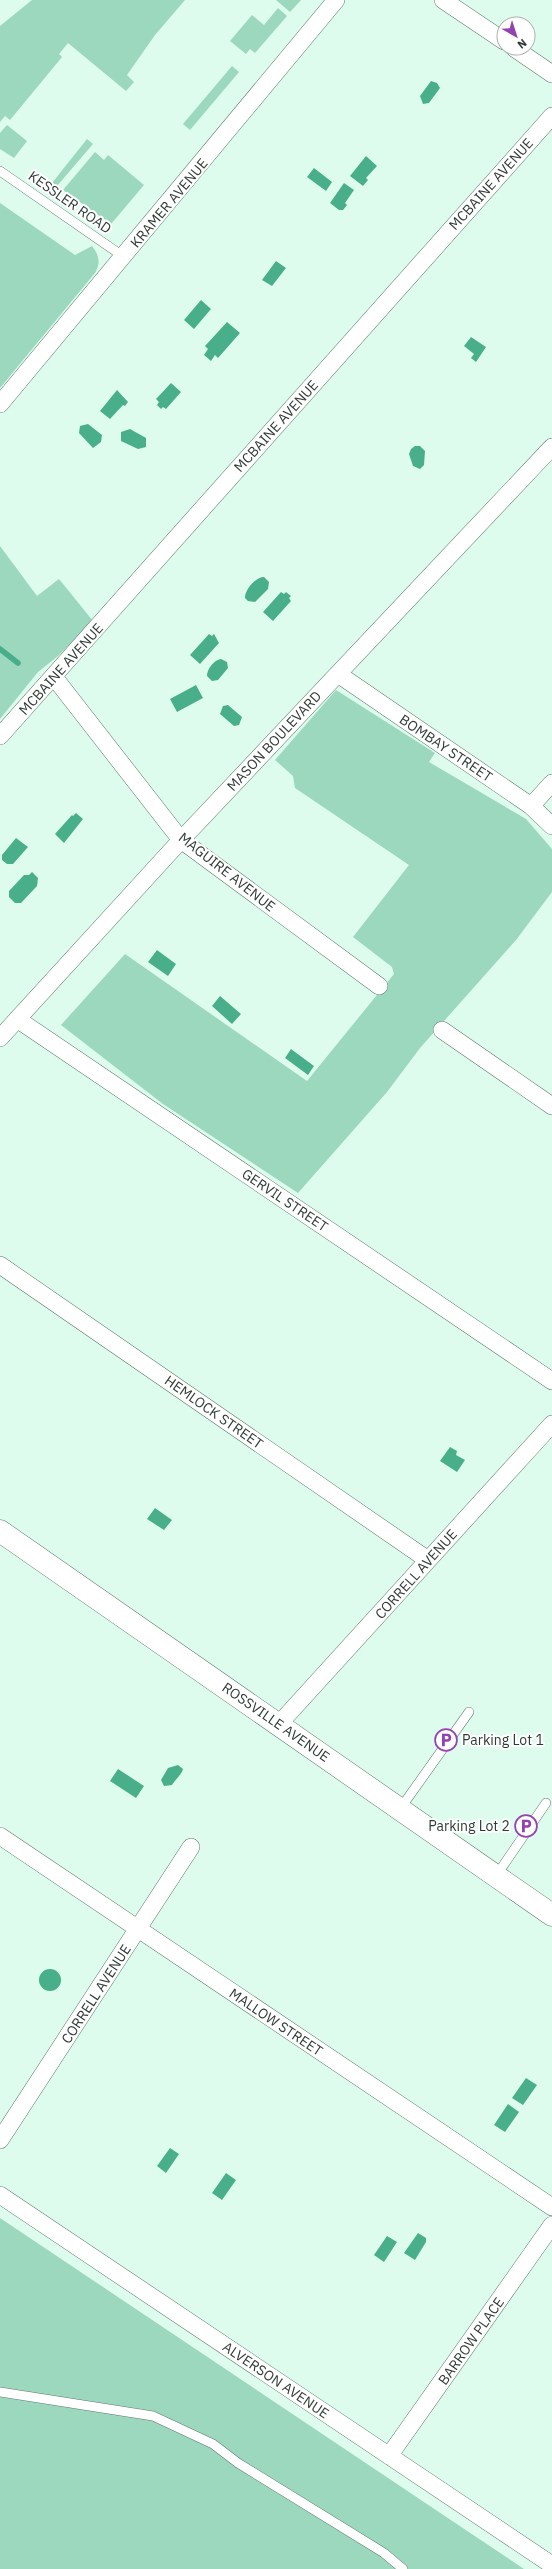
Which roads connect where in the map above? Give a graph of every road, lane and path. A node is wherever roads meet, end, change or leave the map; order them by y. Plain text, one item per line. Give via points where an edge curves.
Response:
1 (336, 0) edge
2 (443, 0) edge
3 (496, 36) edge
4 (526, 56) edge
5 (552, 74) edge
6 (552, 116) edge
7 (0, 171) edge
8 (124, 257) junction
9 (0, 404) edge
10 (552, 447) edge
11 (338, 674) junction
12 (54, 677) junction
13 (0, 736) edge
14 (552, 783) edge
15 (531, 806) junction
16 (552, 826) edge
17 (181, 840) junction
18 (379, 986) dead end
19 (17, 1019) junction
20 (442, 1030) dead end
21 (0, 1038) edge
22 (552, 1106) edge
23 (0, 1265) edge
24 (552, 1381) edge
25 (552, 1424) edge
26 (0, 1531) edge
27 (428, 1560) junction
28 (469, 1712) dead end
29 (279, 1724) junction
30 (546, 1804) dead end
31 (400, 1809) junction
32 (0, 1836) edge
33 (191, 1847) dead end
34 (496, 1876) junction
35 (552, 1915) edge
36 (138, 1929) junction
37 (0, 2140) edge
38 (0, 2195) edge
39 (552, 2207) edge
40 (552, 2225) edge
41 (0, 2392) edge
42 (389, 2456) junction
43 (552, 2565) edge
44 (403, 2569) edge

1 - 8 street, KRAMER AVENUE
2 - 3 street
4 - 5 street
6 - 12 street, MCBAINE AVENUE
7 - 8 lane, KESSLER ROAD
8 - 9 street, KRAMER AVENUE
10 - 11 street, MASON BOULEVARD
11 - 15 street, BOMBAY STREET
11 - 17 street, MASON BOULEVARD
12 - 13 street, MCBAINE AVENUE
12 - 17 street, MAGUIRE AVENUE
14 - 15 street
15 - 16 street, BOMBAY STREET
17 - 18 street, MAGUIRE AVENUE
17 - 19 street, MASON BOULEVARD
19 - 21 street, MASON BOULEVARD
19 - 24 street, GERVIL STREET
20 - 22 street
23 - 27 street, HEMLOCK STREET
25 - 27 street, CORRELL AVENUE
26 - 29 street, ROSSVILLE AVENUE
27 - 29 street, CORRELL AVENUE
28 - 31 lane
29 - 31 street, ROSSVILLE AVENUE
30 - 34 lane
31 - 34 street, ROSSVILLE AVENUE
32 - 36 street, MALLOW STREET
33 - 36 street, CORRELL AVENUE
34 - 35 street, ROSSVILLE AVENUE
36 - 37 street, CORRELL AVENUE
36 - 39 street, MALLOW STREET
38 - 42 street, ALVERSON AVENUE
40 - 42 street, BARROW PLACE
41 - 44 lane via 153,2416 189,2431 384,2553
42 - 43 street, ALVERSON AVENUE

